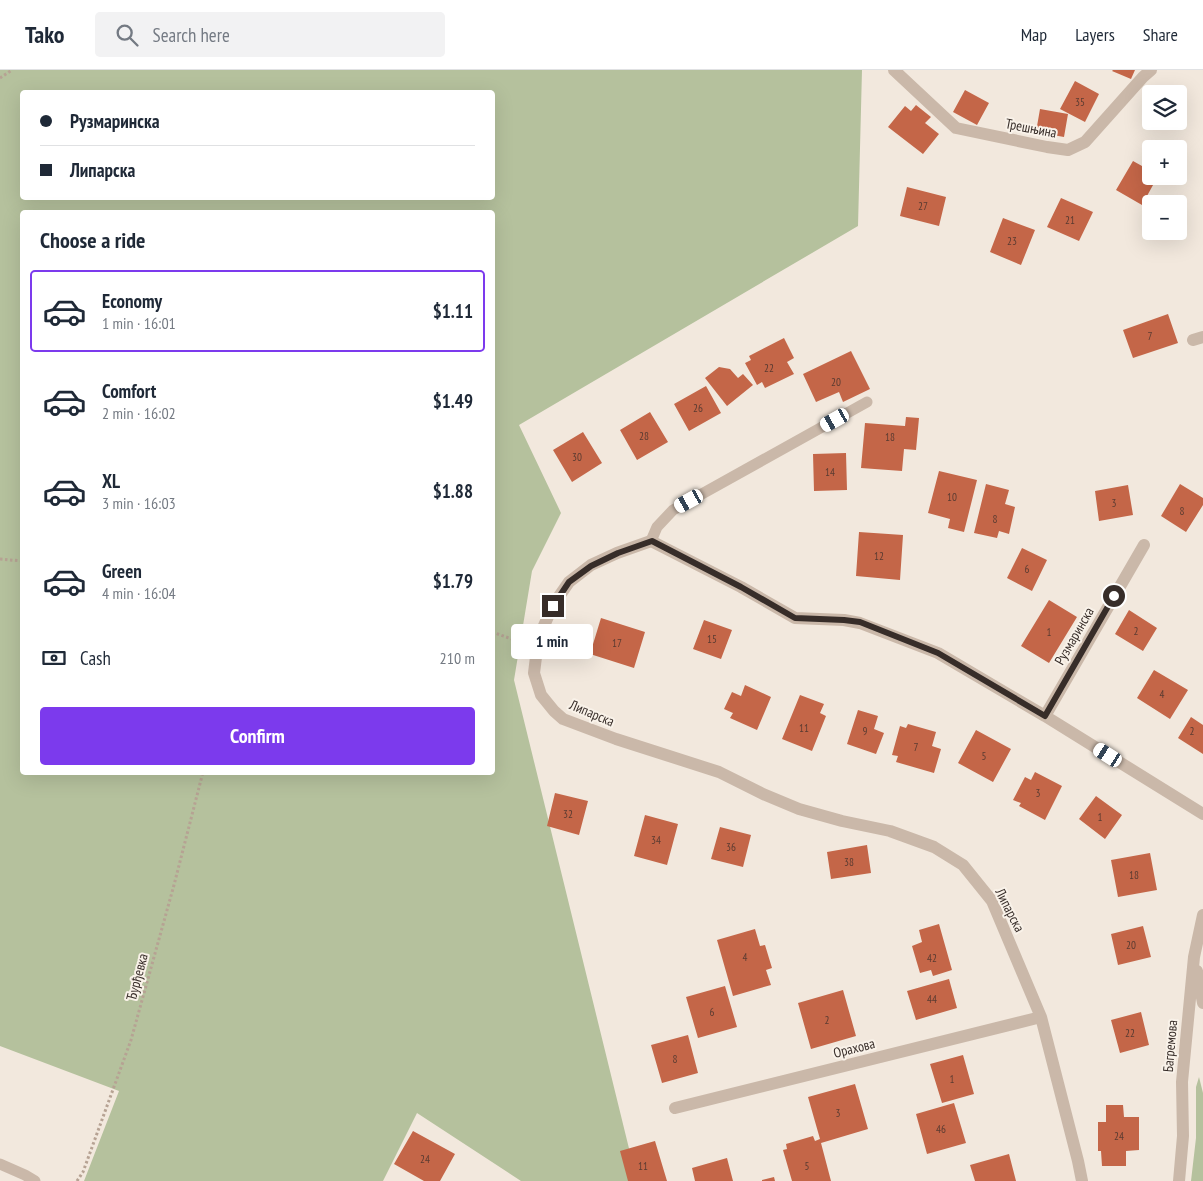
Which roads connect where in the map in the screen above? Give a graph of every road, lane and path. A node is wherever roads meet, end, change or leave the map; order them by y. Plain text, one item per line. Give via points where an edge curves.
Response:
1 (12, 70) edge
2 (894, 70) edge
3 (1151, 70) edge
4 (0, 78) edge
5 (867, 402) dead end
6 (652, 541) junction
7 (1144, 545) dead end
8 (0, 558) edge
9 (20, 561) edge
10 (495, 633) edge
11 (537, 649) junction
12 (1045, 716) junction
13 (202, 775) edge
14 (1203, 814) edge
15 (1203, 915) edge
16 (1194, 957) junction
17 (1203, 1003) edge
18 (1041, 1018) junction
19 (675, 1108) dead end
20 (0, 1164) edge
21 (35, 1181) edge
22 (77, 1181) edge
23 (1082, 1181) edge
24 (1178, 1181) edge

1 - 4 path
2 - 3 street, Трешњина via 956,128 1068,150 1086,142
5 - 6 lane via 673,510 656,527
6 - 11 street, Липарска via 591,566 569,582 553,606
6 - 12 street via 795,618 860,622 938,653
7 - 12 street, Рузмаринска
8 - 9 path
10 - 11 path
11 - 18 street, Липарска via 534,673 541,695 563,719 719,772 798,809 890,831 934,847 963,865 992,901
12 - 14 street
13 - 22 path, Ђурђевка via 131,1040
15 - 16 street, Багремова
16 - 17 street
16 - 24 street, Багремова via 1182,1082 1183,1136
18 - 19 street, Орахова
18 - 23 street, Липарска
20 - 21 lane

